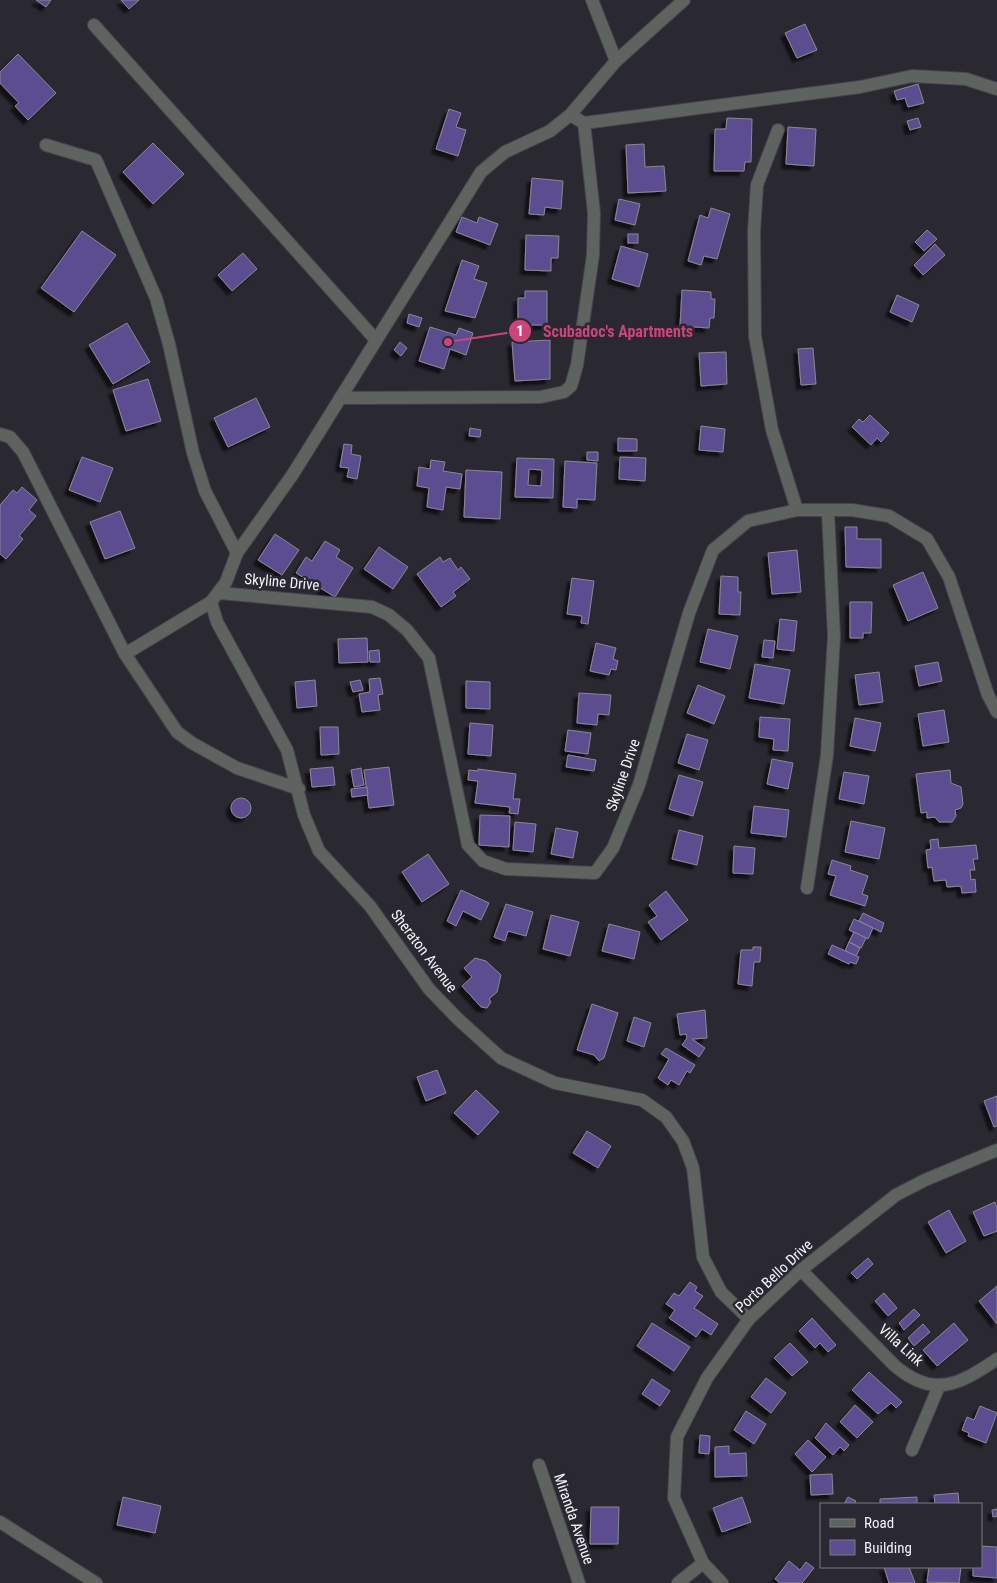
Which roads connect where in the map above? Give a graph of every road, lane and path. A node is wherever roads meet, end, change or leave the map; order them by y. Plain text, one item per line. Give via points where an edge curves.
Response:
1 (592, 0) edge
2 (683, 2) edge
3 (94, 25) dead end
4 (616, 61) junction
5 (997, 90) edge
6 (570, 115) junction
7 (584, 124) junction
8 (778, 130) dead end
9 (46, 145) dead end
10 (376, 340) junction
11 (340, 398) junction
12 (0, 434) edge
13 (797, 510) junction
14 (828, 512) junction
15 (237, 553) junction
16 (215, 598) junction
17 (125, 654) junction
18 (997, 712) edge
19 (299, 789) junction
20 (807, 888) dead end
21 (997, 1150) edge
22 (801, 1270) junction
23 (749, 1319) junction
24 (997, 1359) edge
25 (939, 1386) junction
26 (912, 1450) dead end
27 (539, 1465) dead end
28 (0, 1522) edge
29 (703, 1563) junction
30 (96, 1583) edge
31 (579, 1583) edge
32 (678, 1583) edge
33 (722, 1583) edge

1 - 4 street
2 - 4 street
3 - 10 street
4 - 6 street
5 - 7 street via 966,79 912,76 860,87
6 - 7 street
6 - 10 street via 550,131 505,152 481,172
7 - 11 street via 594,213 593,255 571,386 564,392 541,397
8 - 13 street via 757,185 754,231 756,336 772,430
9 - 15 street via 96,160 156,298 205,491
10 - 11 street
11 - 15 street via 293,474
12 - 17 street via 10,437 24,452
13 - 14 street, Skyline Drive
13 - 16 street, Skyline Drive via 748,521 713,550 689,613 639,785 613,848 595,873 506,869 483,861 468,845 429,658 407,630 389,615 372,607
14 - 18 street, Skyline Drive via 852,510 889,516 926,539 949,577
14 - 20 street via 834,646 827,755
15 - 16 street
16 - 17 street
16 - 19 street, Sheraton Avenue via 217,622 286,750
17 - 19 street via 177,732 238,768
19 - 23 street, Sheraton Avenue via 304,815 319,851 370,906 429,989 501,1058 555,1083 642,1100 666,1117 683,1141 693,1168 702,1257 721,1292
21 - 22 street, Porto Bello Drive via 896,1195
22 - 23 street, Porto Bello Drive
22 - 25 street, Villa Link via 907,1376 922,1384
23 - 29 street, Porto Bello Drive via 707,1378 677,1438 674,1498
24 - 25 street, Villa Link via 956,1384
25 - 26 street
27 - 31 street, Miranda Avenue
28 - 30 street
29 - 32 street
29 - 33 street, Porto Bello Drive

